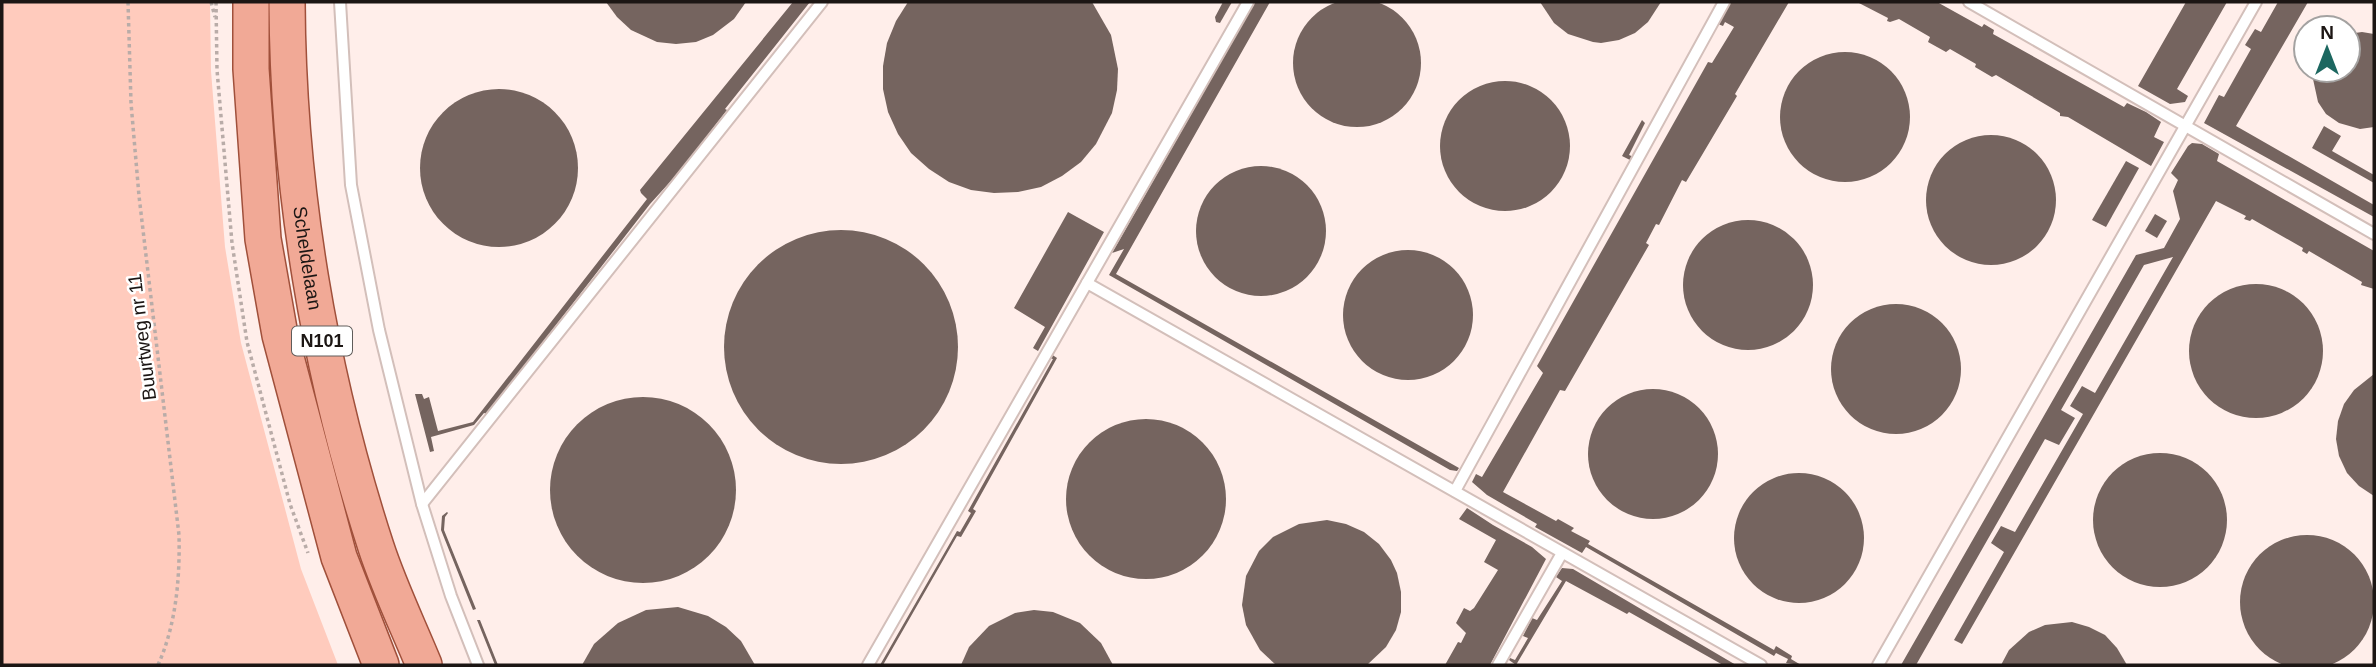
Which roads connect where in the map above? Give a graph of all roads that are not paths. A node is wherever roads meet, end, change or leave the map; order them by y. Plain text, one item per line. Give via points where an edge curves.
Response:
1 (251, 2) edge
2 (287, 2) edge
3 (340, 2) edge
4 (822, 2) edge
5 (1248, 2) edge
6 (1724, 2) edge
7 (1969, 2) edge
8 (2256, 2) edge
9 (2185, 125) junction
10 (2374, 234) edge
11 (1087, 284) junction
12 (1455, 491) junction
13 (422, 504) junction
14 (1562, 553) junction
15 (381, 665) edge
16 (424, 665) edge
17 (478, 665) edge
18 (868, 665) edge
19 (1498, 665) edge
20 (1761, 665) edge
21 (1878, 665) edge

1 - 15 main road, Scheldelaan / N101 via 263,239 280,335 339,557
2 - 16 main road, Scheldelaan / N101 via 288,69 320,333 376,548
3 - 13 lane via 351,185 379,330
4 - 13 lane
5 - 11 lane
6 - 12 lane
7 - 9 lane
8 - 9 lane
9 - 10 lane
9 - 21 lane
11 - 12 lane
11 - 18 lane
12 - 14 lane
13 - 17 lane
14 - 19 lane
14 - 20 lane

